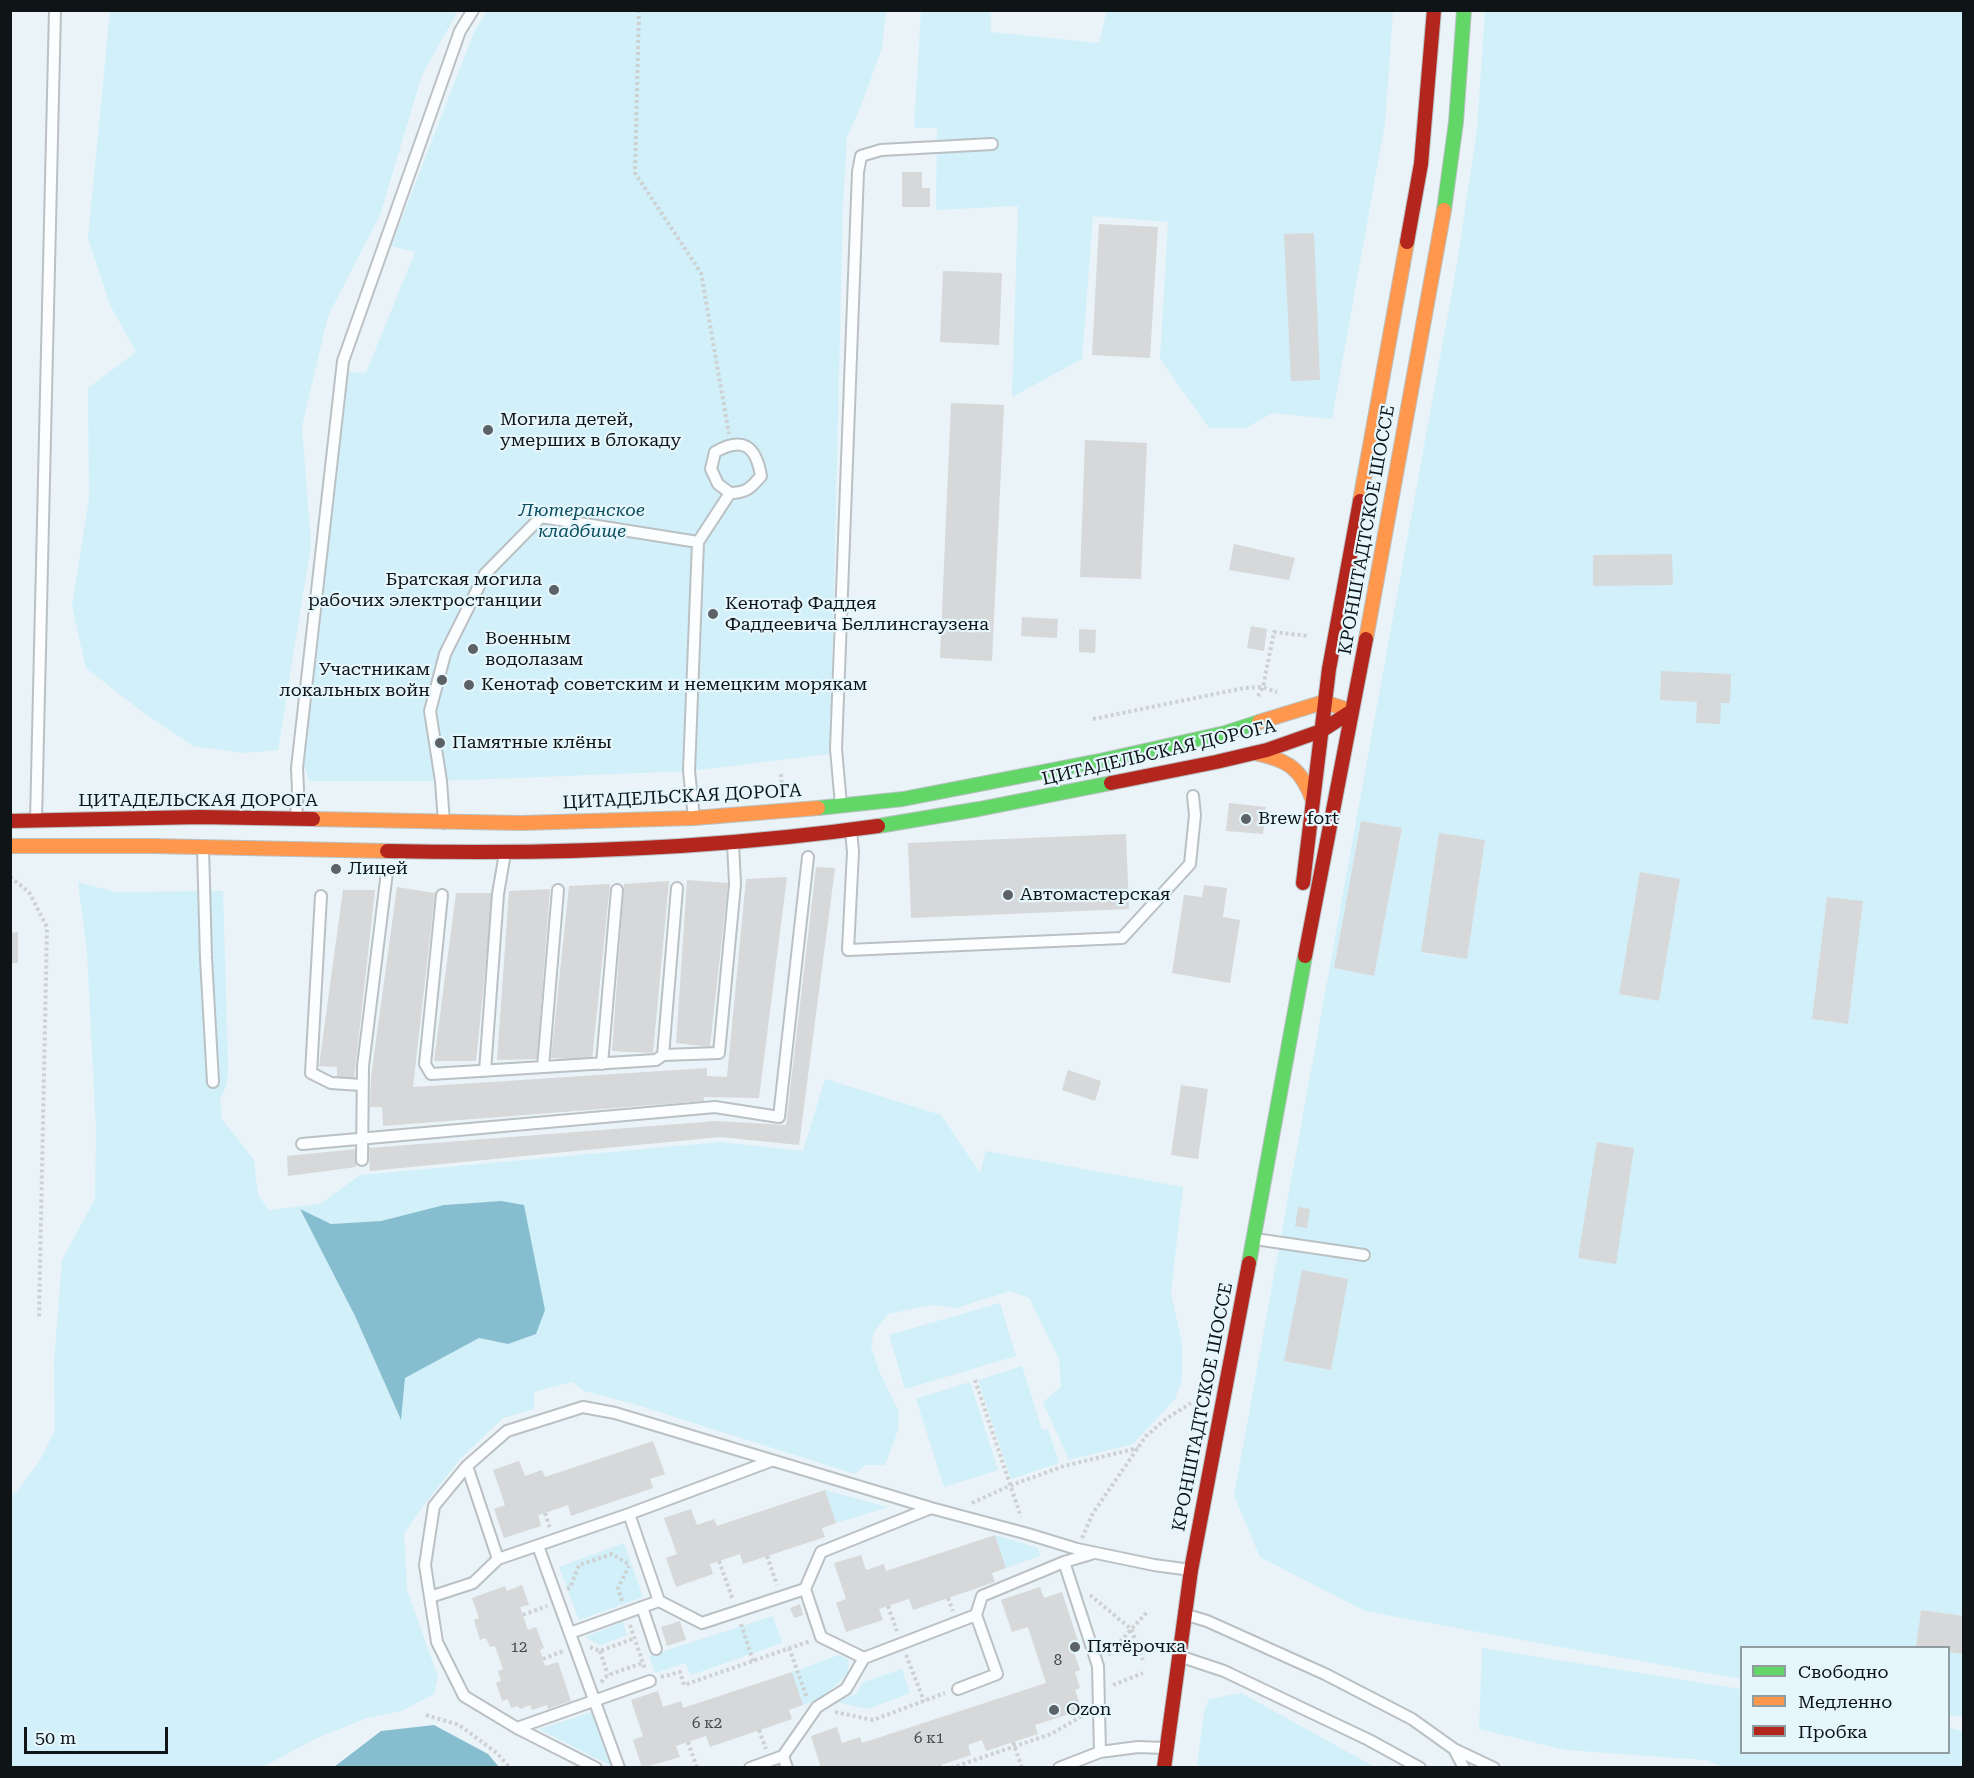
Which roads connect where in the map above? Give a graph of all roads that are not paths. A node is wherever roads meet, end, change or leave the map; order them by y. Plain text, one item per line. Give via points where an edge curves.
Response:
1 (55, 10) edge
2 (472, 10) edge
3 (1434, 10) edge
4 (1464, 10) edge
5 (992, 144) dead end
6 (730, 493) junction
7 (698, 542) junction
8 (1324, 702) junction
9 (1352, 711) junction
10 (1321, 732) junction
11 (1254, 753) junction
12 (1192, 796) dead end
13 (1313, 801) junction
14 (841, 805) junction
15 (296, 818) junction
16 (694, 818) junction
17 (10, 821) edge
18 (444, 823) junction
19 (851, 830) junction
20 (36, 833) junction
21 (733, 842) junction
22 (10, 846) edge
23 (203, 848) junction
24 (505, 853) junction
25 (808, 857) dead end
26 (387, 872) dead end
27 (677, 888) dead end
28 (558, 890) dead end
29 (617, 890) dead end
30 (442, 895) dead end
31 (321, 896) dead end
32 (1301, 897) dead end
33 (1298, 920) dead end
34 (1287, 1054) junction
35 (663, 1055) junction
36 (602, 1064) junction
37 (543, 1067) junction
38 (485, 1071) junction
39 (213, 1082) dead end
40 (362, 1085) junction
41 (362, 1139) junction
42 (302, 1143) dead end
43 (362, 1160) dead end
44 (1252, 1239) junction
45 (1364, 1255) dead end
46 (771, 1461) junction
47 (467, 1466) junction
48 (931, 1508) junction
49 (629, 1514) junction
50 (538, 1546) junction
51 (1094, 1553) junction
52 (498, 1559) junction
53 (1064, 1562) junction
54 (1191, 1570) junction
55 (805, 1589) junction
56 (430, 1597) junction
57 (659, 1601) junction
58 (642, 1607) junction
59 (1184, 1614) junction
60 (976, 1615) junction
61 (571, 1636) junction
62 (656, 1650) dead end
63 (1179, 1656) junction
64 (864, 1659) junction
65 (650, 1681) road end
66 (958, 1689) road end
67 (593, 1697) junction
68 (517, 1728) junction
69 (1166, 1748) junction
70 (1454, 1749) junction
71 (1100, 1752) junction
72 (783, 1756) junction
73 (1407, 1764) edge
74 (596, 1767) edge
75 (619, 1767) edge
76 (750, 1767) edge
77 (787, 1767) edge
78 (1059, 1767) edge
79 (1164, 1767) edge
80 (1420, 1767) edge
81 (1464, 1767) edge
82 (1494, 1767) edge

1 - 20 lane
2 - 15 lane via 460,31 343,361 297,768
3 - 8 main road, КРОНШТАДТСКОЕ ШОССЕ via 1414,209
4 - 9 main road, КРОНШТАДТСКОЕ ШОССЕ via 1456,122 1443,214
5 - 14 lane via 881,150 861,156 837,737
6 - 6 lane via 751,489 761,476 758,458 746,446 730,443 715,452 711,469 718,484
6 - 7 lane
7 - 16 lane via 689,771
7 - 18 lane via 541,517 485,574 445,654 430,711
8 - 9 main road
8 - 10 main road, КРОНШТАДТСКОЕ ШОССЕ
8 - 14 main road, ЦИТАДЕЛЬСКАЯ ДОРОГА via 1225,733 1104,760 903,799
9 - 10 main road, ЦИТАДЕЛЬСКАЯ ДОРОГА
9 - 34 main road, КРОНШТАДТСКОЕ ШОССЕ
10 - 11 main road, ЦИТАДЕЛЬСКАЯ ДОРОГА
10 - 13 main road, КРОНШТАДТСКОЕ ШОССЕ
11 - 13 main road via 1279,758 1295,767 1308,785
11 - 19 main road, ЦИТАДЕЛЬСКАЯ ДОРОГА via 969,812
12 - 19 lane via 1195,815 1190,864 1122,938 848,950
13 - 32 main road, КРОНШТАДТСКОЕ ШОССЕ
14 - 16 main road, ЦИТАДЕЛЬСКАЯ ДОРОГА
15 - 18 main road, ЦИТАДЕЛЬСКАЯ ДОРОГА
15 - 20 main road, ЦИТАДЕЛЬСКАЯ ДОРОГА
16 - 18 main road, ЦИТАДЕЛЬСКАЯ ДОРОГА
17 - 20 main road, ЦИТАДЕЛЬСКАЯ ДОРОГА
19 - 21 main road, ЦИТАДЕЛЬСКАЯ ДОРОГА
20 - 22 main road, ЦИТАДЕЛЬСКАЯ ДОРОГА
20 - 23 main road, ЦИТАДЕЛЬСКАЯ ДОРОГА
21 - 24 main road, ЦИТАДЕЛЬСКАЯ ДОРОГА via 644,850
21 - 35 lane via 735,884 719,1053
23 - 24 main road, ЦИТАДЕЛЬСКАЯ ДОРОГА
23 - 39 lane
24 - 38 lane via 498,894
25 - 41 lane via 779,1117 715,1107
26 - 40 lane
27 - 35 lane
28 - 37 lane
29 - 36 lane
30 - 38 lane via 425,1064 431,1074
31 - 40 lane via 311,1072 330,1083
33 - 34 main road, КРОНШТАДТСКОЕ ШОССЕ
34 - 44 main road, КРОНШТАДТСКОЕ ШОССЕ
35 - 36 lane via 656,1060
36 - 37 lane
37 - 38 lane
40 - 41 lane
41 - 42 lane
41 - 43 lane
44 - 45 lane
44 - 54 main road, КРОНШТАДТСКОЕ ШОССЕ
46 - 47 lane via 615,1413 583,1407 507,1431
46 - 48 lane
46 - 49 lane
47 - 52 lane
47 - 56 lane via 434,1506 425,1565
48 - 51 lane
48 - 55 lane via 821,1552
49 - 50 lane
49 - 57 lane
50 - 52 lane
50 - 61 lane
51 - 53 lane
51 - 54 lane
52 - 56 lane via 473,1583
53 - 60 lane via 982,1596
53 - 71 lane via 1098,1666
54 - 59 main road, КРОНШТАДТСКОЕ ШОССЕ
55 - 57 lane via 702,1623
55 - 64 lane via 821,1637
56 - 68 lane via 437,1642 464,1696
57 - 58 lane
58 - 61 lane
58 - 62 lane
59 - 63 main road, КРОНШТАДТСКОЕ ШОССЕ
59 - 70 lane via 1325,1674 1413,1719
60 - 64 lane
60 - 66 lane via 997,1674
61 - 67 lane
63 - 69 main road, КРОНШТАДТСКОЕ ШОССЕ
63 - 73 lane via 1224,1671 1369,1740
64 - 72 lane via 846,1689 815,1711
65 - 67 lane
67 - 68 lane
67 - 75 lane
68 - 74 lane
69 - 71 lane
69 - 79 main road, КРОНШТАДТСКОЕ ШОССЕ
70 - 81 lane
70 - 82 lane
71 - 78 lane
72 - 76 lane
72 - 77 lane
73 - 80 lane

